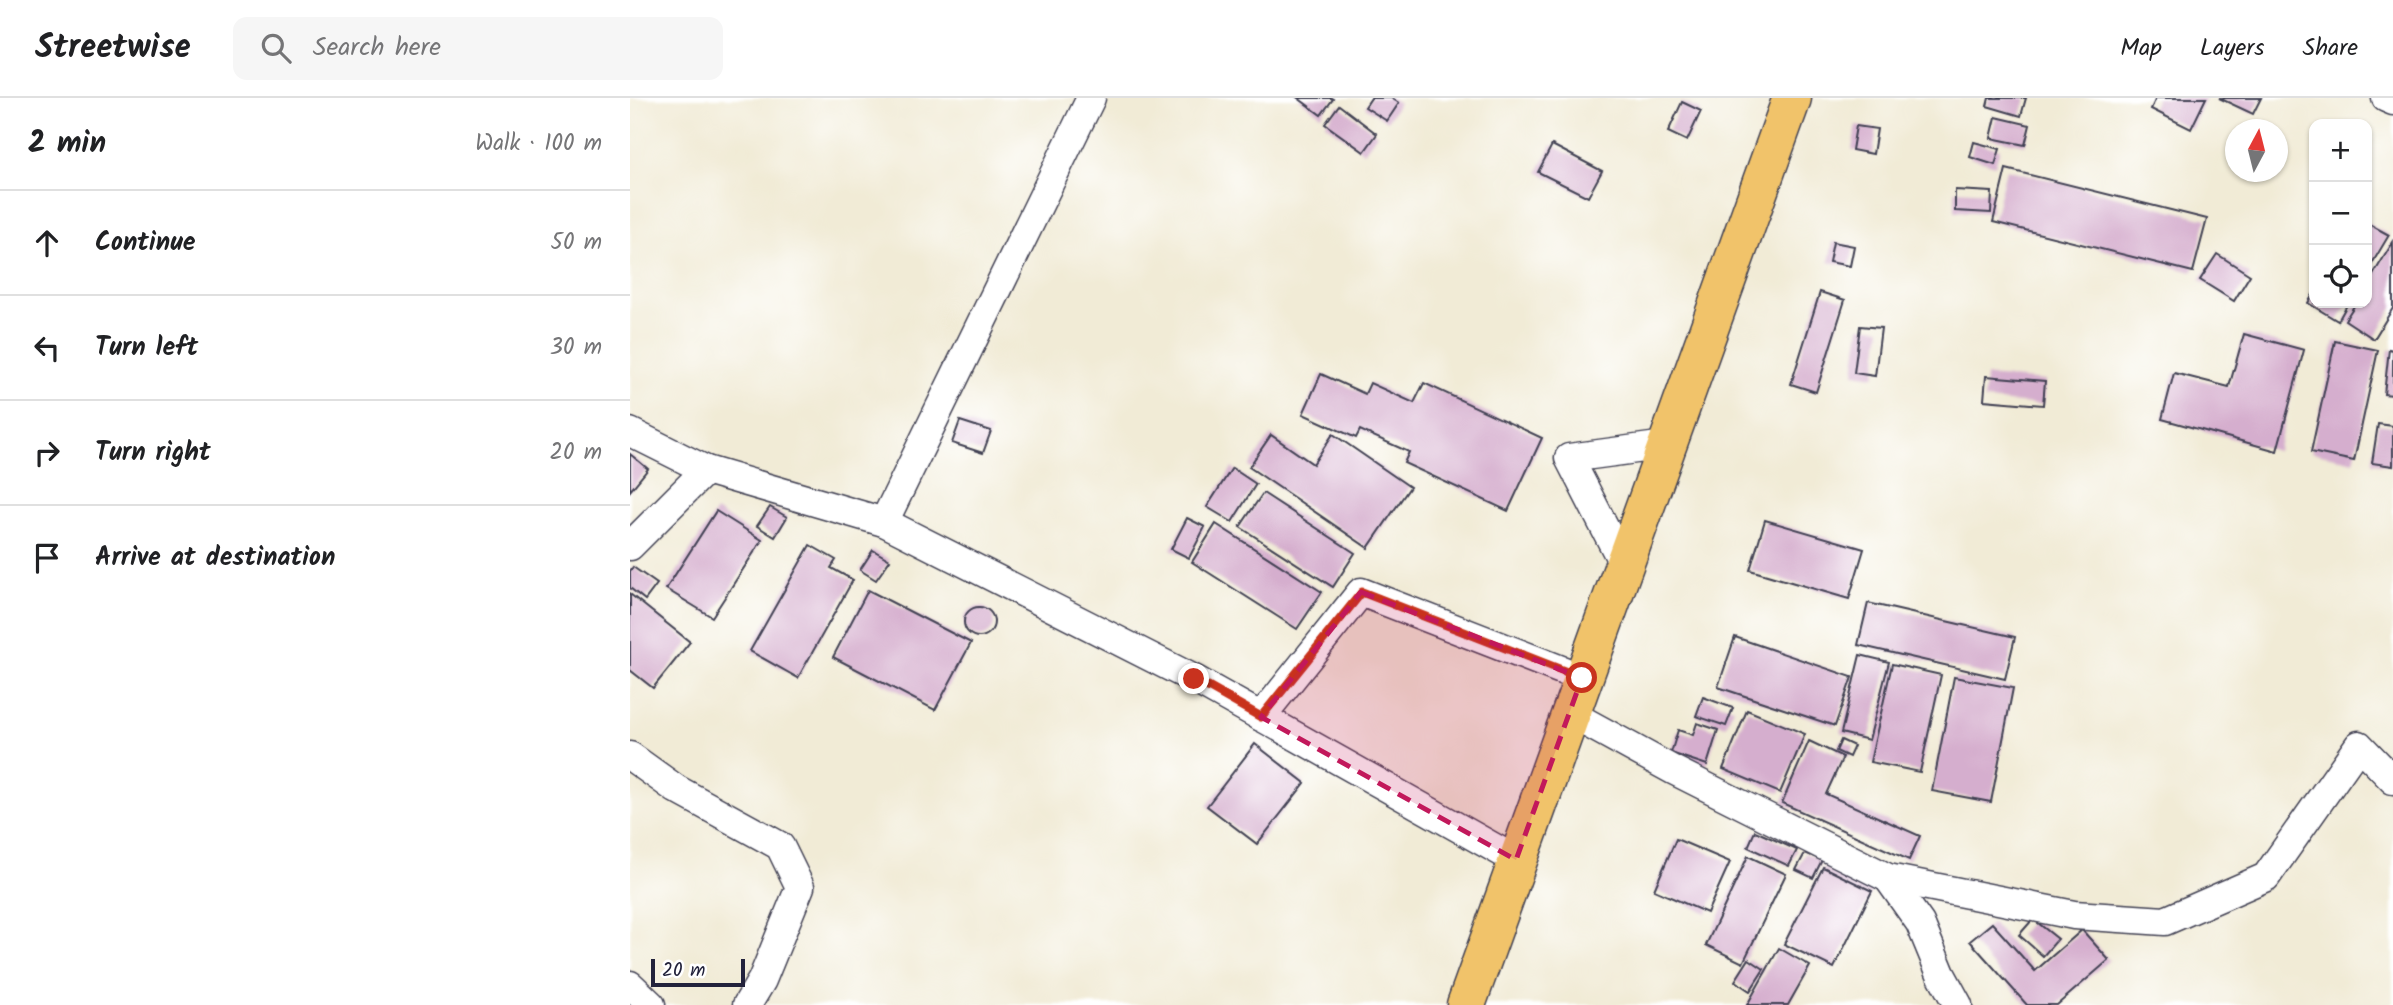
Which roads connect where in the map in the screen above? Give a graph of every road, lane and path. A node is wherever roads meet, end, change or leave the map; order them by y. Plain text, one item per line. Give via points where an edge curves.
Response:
1 (1091, 98) edge
2 (1792, 98) edge
3 (2386, 98) edge
4 (2393, 101) edge
5 (630, 432) edge
6 (1666, 445) junction
7 (706, 470) junction
8 (884, 522) junction
9 (630, 546) edge
10 (1623, 563) junction
11 (1576, 696) junction
12 (1261, 717) junction
13 (630, 755) edge
14 (2393, 780) edge
15 (1516, 860) junction
16 (1888, 878) junction
17 (630, 985) edge
18 (651, 1005) edge
19 (747, 1005) edge
20 (1466, 1005) edge
21 (1958, 1005) edge

1 - 8 street
2 - 6 main road
3 - 4 street
5 - 7 street
6 - 10 main road
6 - 10 street via 1569,458
7 - 8 street
7 - 9 street
8 - 12 street
10 - 11 main road
11 - 12 street via 1362,592
11 - 15 main road
11 - 16 street via 1673,770
12 - 15 street
13 - 19 street via 676,789 780,846 800,887
14 - 16 street via 2359,745 2266,877 2165,921 2074,915
15 - 20 main road
16 - 21 street via 1920,923
17 - 18 street

